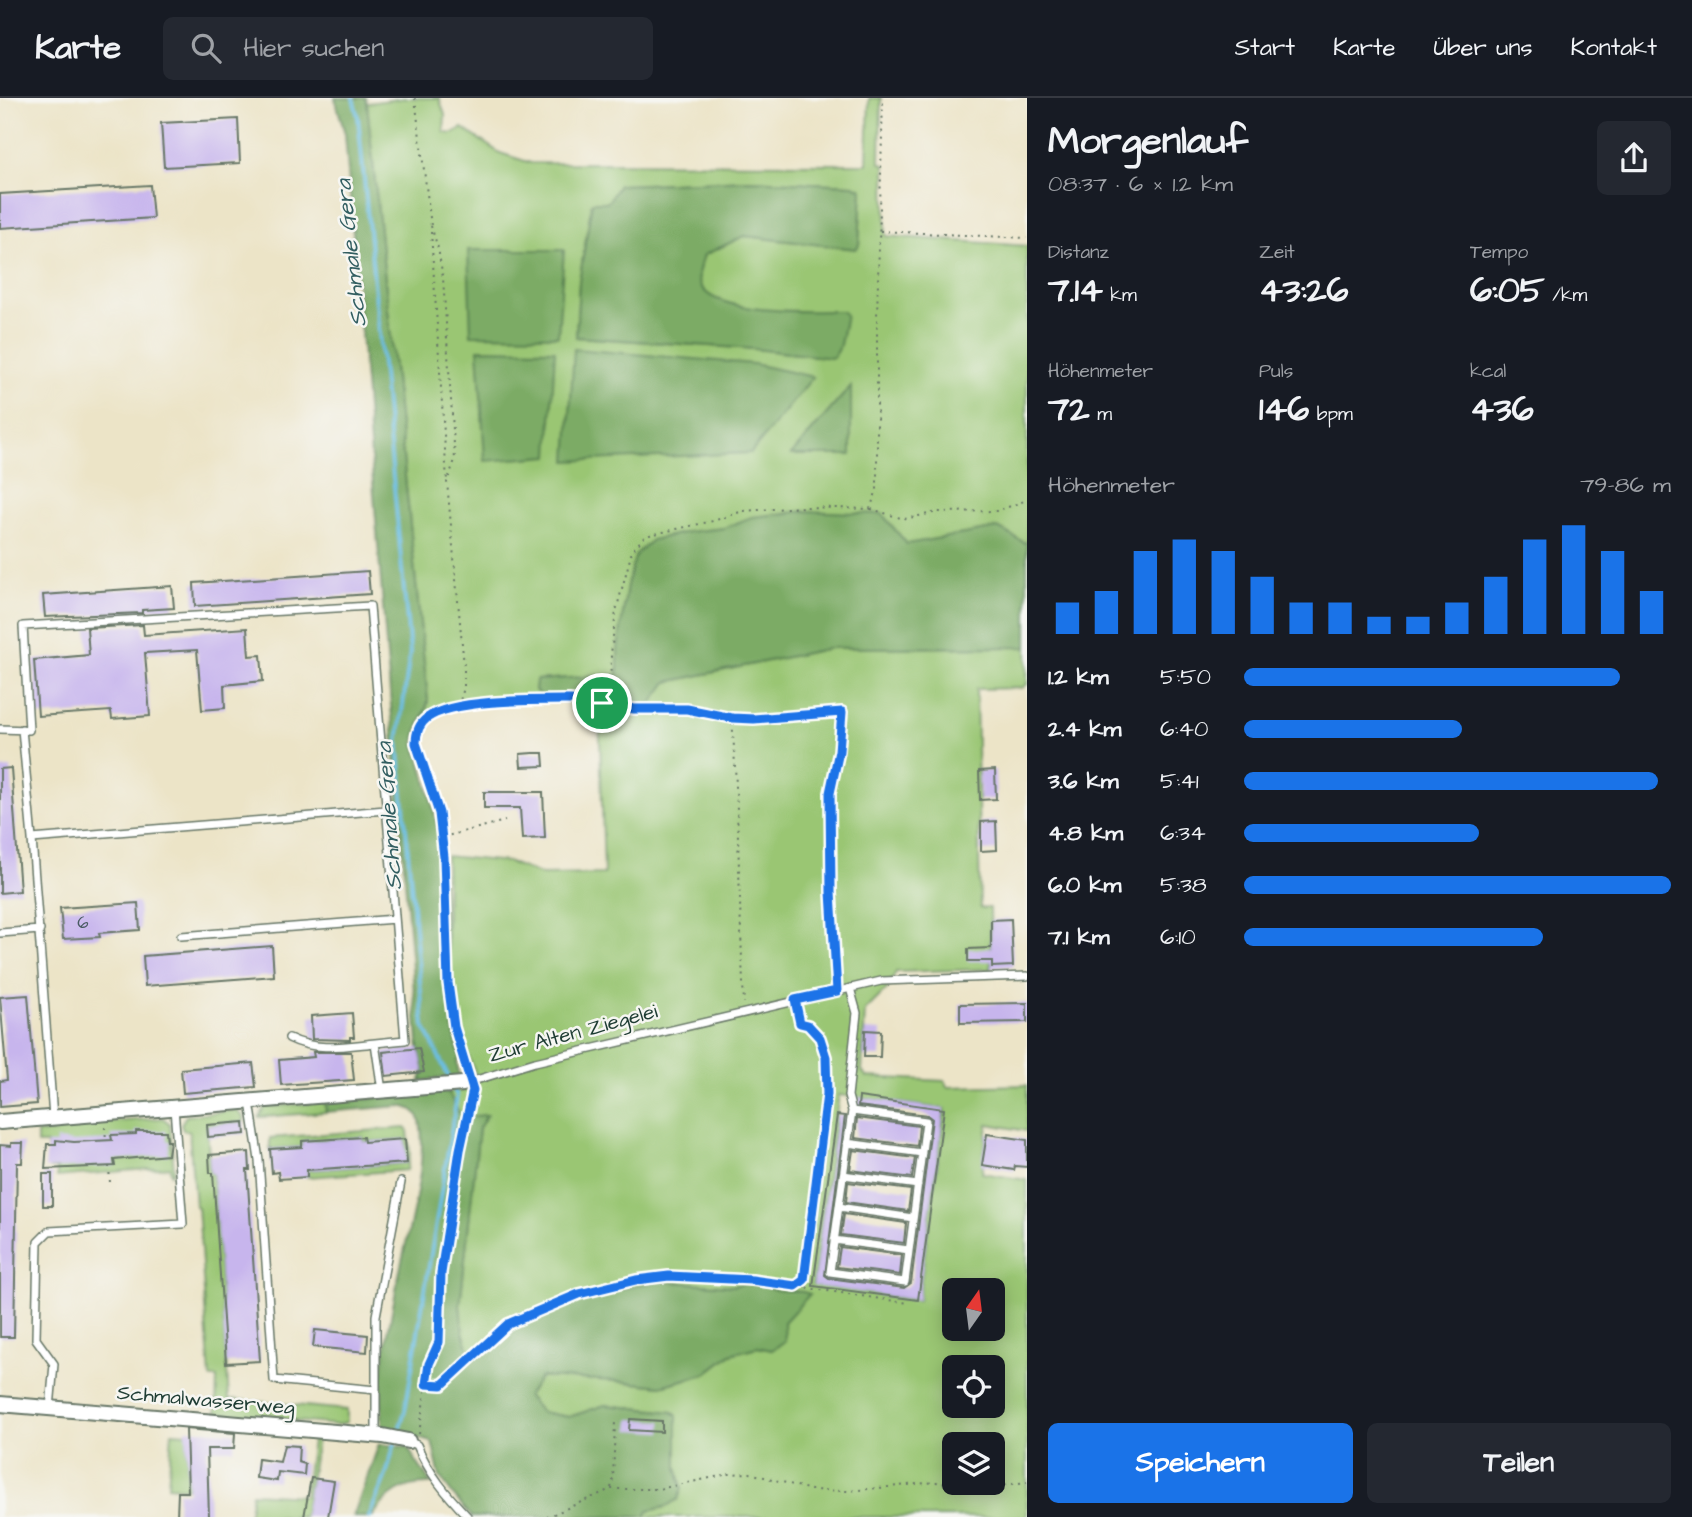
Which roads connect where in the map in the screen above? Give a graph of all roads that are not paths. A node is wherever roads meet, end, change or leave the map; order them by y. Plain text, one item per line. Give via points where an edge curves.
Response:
1 (0, 729) edge
2 (22, 729) junction
3 (386, 810) junction
4 (32, 839) junction
5 (395, 919) junction
6 (40, 930) junction
7 (0, 933) edge
8 (181, 936) dead end
9 (1027, 976) edge
10 (850, 988) junction
11 (289, 1038) dead end
12 (375, 1043) junction
13 (467, 1083) joint
14 (382, 1091) junction
15 (250, 1102) junction
16 (174, 1108) junction
17 (852, 1111) junction
18 (53, 1118) junction
19 (0, 1122) edge
20 (847, 1143) junction
21 (922, 1153) junction
22 (843, 1175) junction
23 (401, 1182) dead end
24 (918, 1185) junction
25 (839, 1207) junction
26 (913, 1217) junction
27 (834, 1240) junction
28 (909, 1250) junction
29 (376, 1390) junction
30 (0, 1404) edge
31 (50, 1408) junction
32 (380, 1435) junction
33 (412, 1443) joint
34 (467, 1517) edge

1 - 2 lane
2 - 3 lane via 30,730 23,626 370,606
2 - 4 lane
3 - 4 lane
3 - 5 lane
4 - 6 lane
5 - 8 lane
5 - 12 lane via 405,1040
6 - 7 lane
6 - 18 lane
9 - 10 lane, Zur Alten Ziegelei via 881,981
10 - 13 lane, Zur Alten Ziegelei via 535,1062
10 - 17 lane via 857,1013 848,1096
11 - 12 lane via 323,1048
12 - 14 lane
13 - 14 street, Zur Alten Ziegelei
14 - 15 street, Zur Alten Ziegelei
15 - 16 street, Zur Alten Ziegelei
15 - 29 lane via 260,1160 274,1380
16 - 18 street, Zur Alten Ziegelei
16 - 31 lane via 183,1224 49,1231 38,1242 36,1339 54,1364
17 - 20 lane
17 - 21 lane via 926,1121
18 - 19 street, Zur Alten Ziegelei
20 - 21 lane
20 - 22 lane
21 - 24 lane
22 - 24 lane
22 - 25 lane
23 - 29 lane via 376,1316
24 - 26 lane
25 - 26 lane
25 - 27 lane
26 - 28 lane
27 - 28 lane
27 - 28 lane via 830,1272 905,1282
29 - 32 lane
30 - 31 street, Schmalwasserweg
31 - 32 street, Schmalwasserweg
32 - 33 street, Schmalwasserweg
33 - 34 lane via 441,1488

